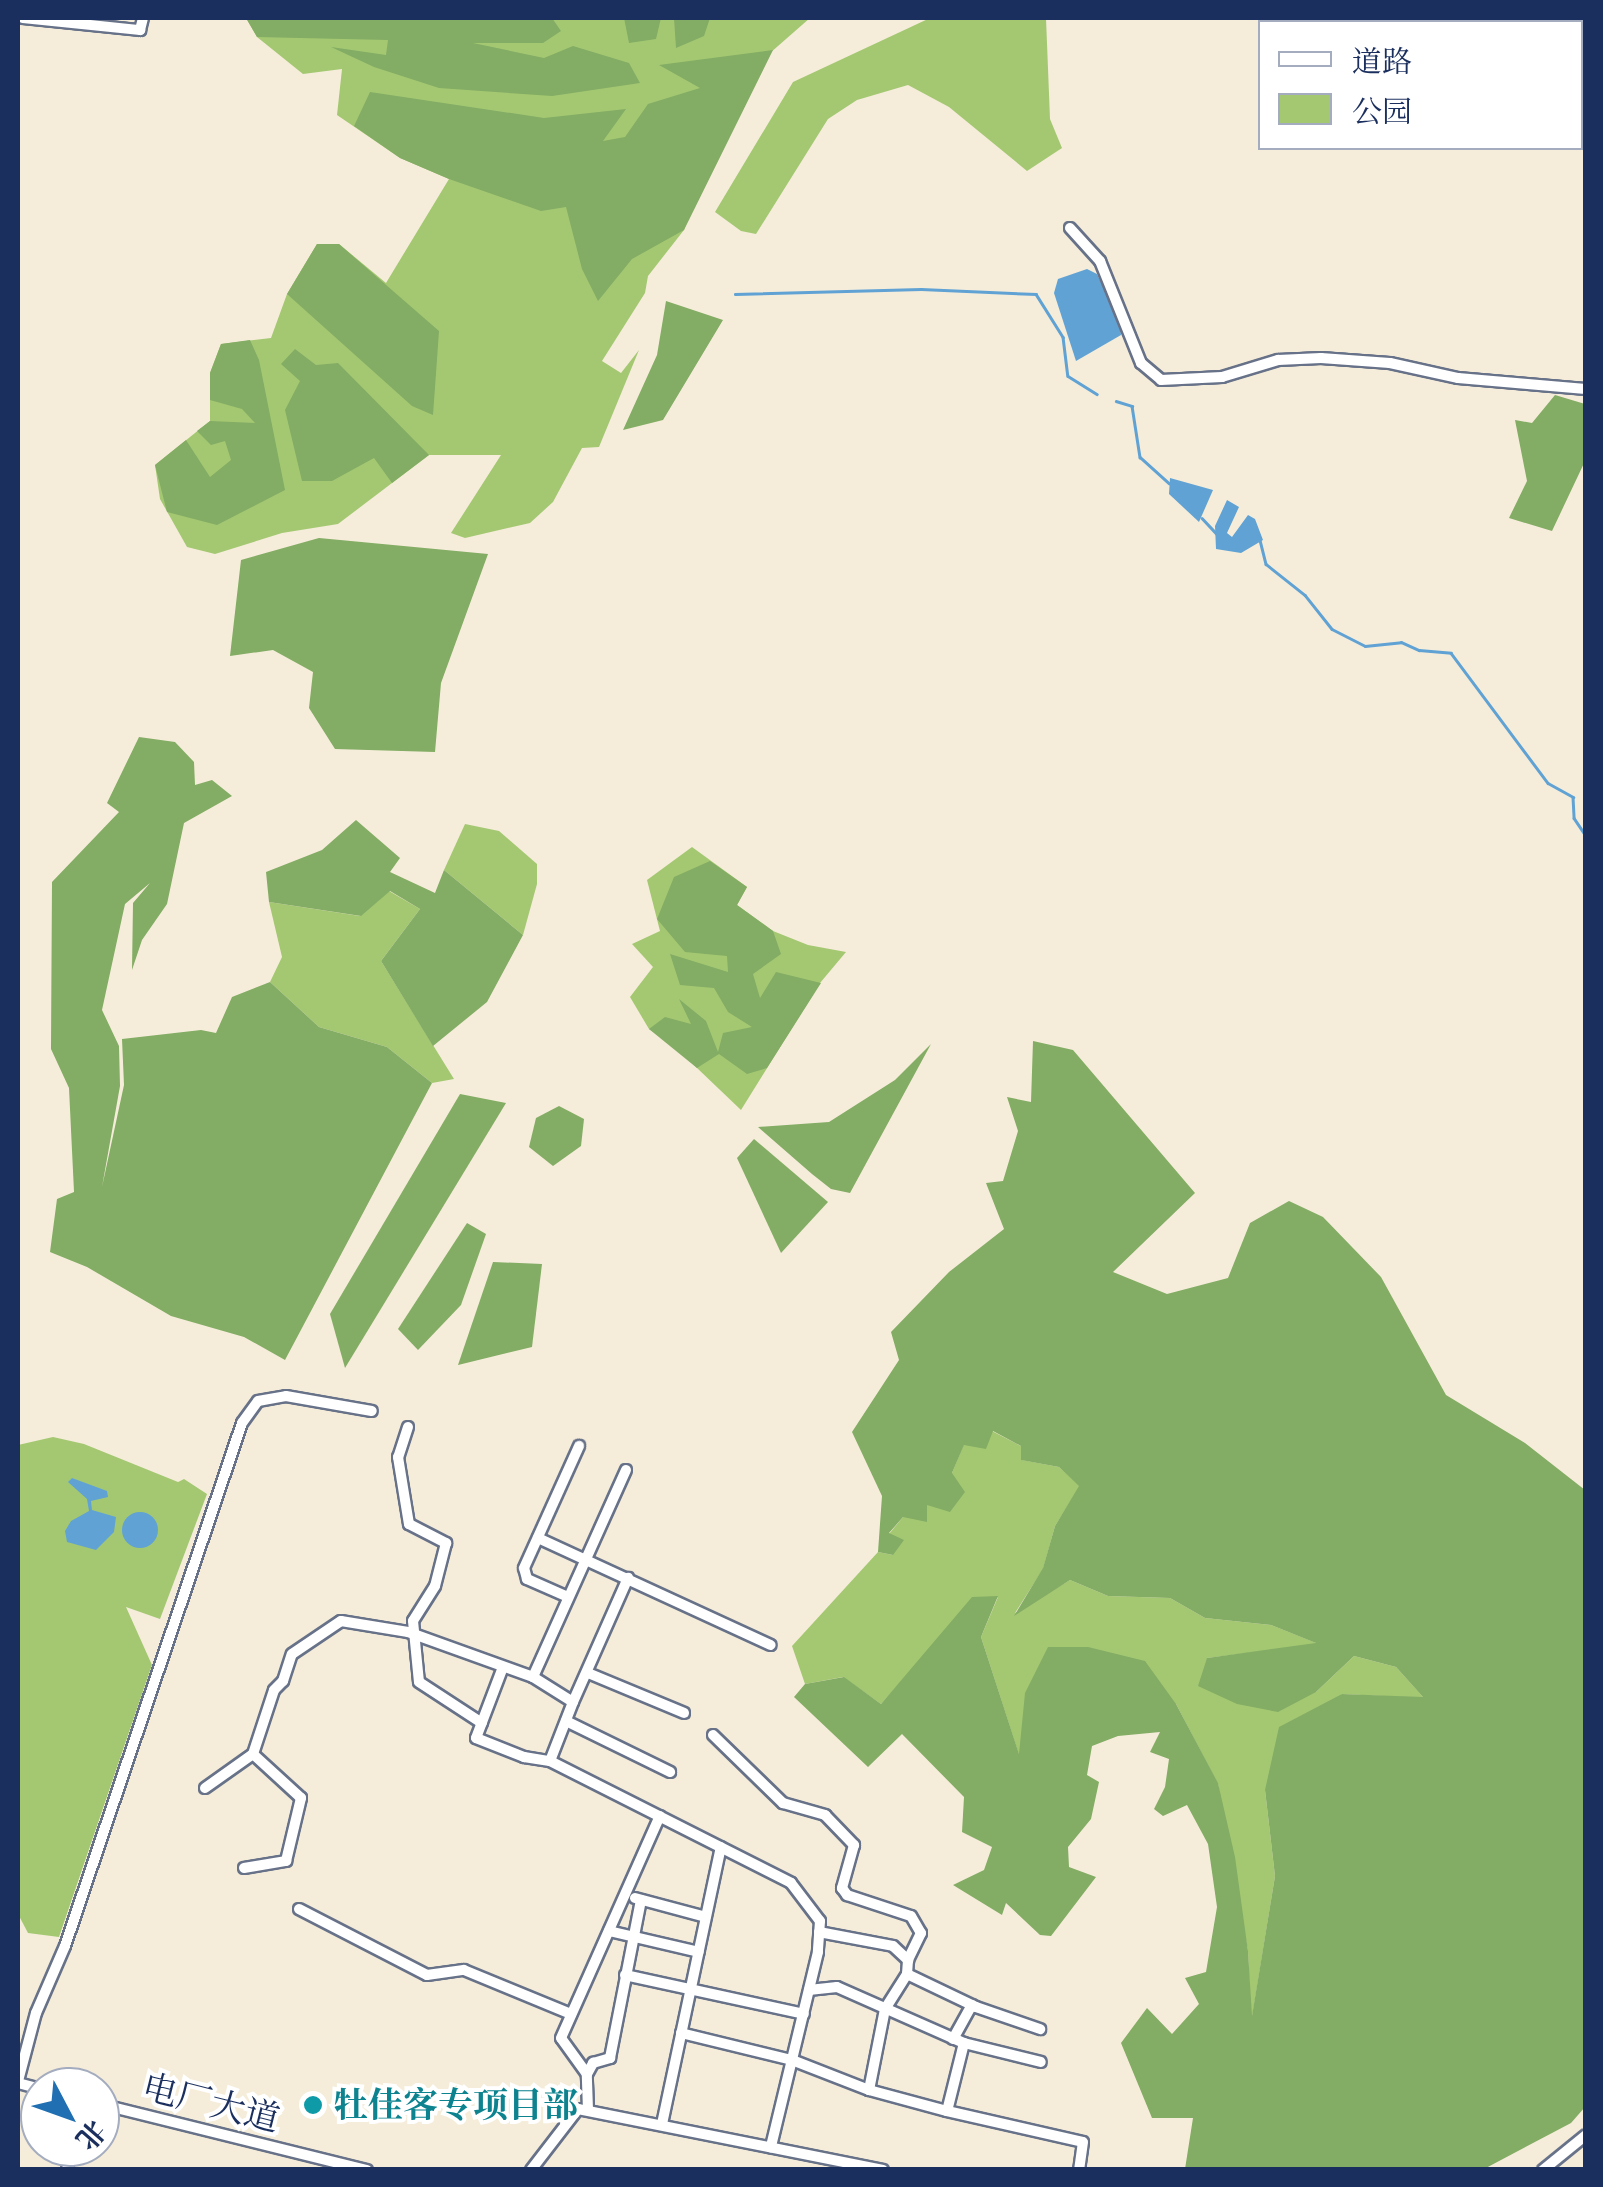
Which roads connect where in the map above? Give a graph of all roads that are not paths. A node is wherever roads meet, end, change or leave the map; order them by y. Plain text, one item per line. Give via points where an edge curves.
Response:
1 (23, 18) edge
2 (143, 18) edge
3 (1070, 228) dead end
4 (1586, 389) edge
5 (372, 1411) dead end
6 (408, 1427) dead end
7 (580, 1446) dead end
8 (626, 1470) dead end
9 (538, 1538) junction
10 (586, 1558) junction
11 (628, 1578) junction
12 (568, 1597) junction
13 (414, 1634) junction
14 (771, 1645) dead end
15 (504, 1668) junction
16 (588, 1673) junction
17 (533, 1677) junction
18 (573, 1702) junction
19 (684, 1713) dead end
20 (566, 1722) junction
21 (482, 1723) junction
22 (713, 1735) dead end
23 (253, 1754) junction
24 (550, 1761) junction
25 (670, 1772) dead end
26 (205, 1788) dead end
27 (660, 1816) junction
28 (721, 1848) junction
29 (244, 1868) dead end
30 (624, 1896) junction
31 (641, 1900) junction
32 (299, 1909) dead end
33 (706, 1917) junction
34 (609, 1931) junction
35 (820, 1932) junction
36 (631, 1936) junction
37 (699, 1952) junction
38 (908, 1960) junction
39 (625, 1974) junction
40 (907, 1974) junction
41 (691, 1988) junction
42 (809, 1990) junction
43 (972, 2005) junction
44 (885, 2009) junction
45 (572, 2014) junction
46 (804, 2014) junction
47 (1040, 2030) dead end
48 (681, 2033) junction
49 (958, 2041) junction
50 (792, 2060) junction
51 (1041, 2062) dead end
52 (587, 2074) junction
53 (18, 2082) edge
54 (869, 2090) junction
55 (120, 2109) edge
56 (588, 2110) junction
57 (946, 2111) junction
58 (662, 2124) junction
59 (1586, 2135) edge
60 (772, 2147) junction
61 (364, 2169) edge
62 (531, 2170) edge
63 (884, 2170) edge
64 (1079, 2170) edge
65 (1543, 2170) edge

1 - 2 street via 140,30
3 - 4 street via 1100,261 1141,364 1161,380 1222,377 1278,360 1321,358
5 - 53 street via 286,1396 258,1401 242,1423 65,1946 36,2012
6 - 13 street via 398,1457 409,1524 446,1542
7 - 9 street
8 - 10 street
9 - 10 street
9 - 12 street via 524,1568 527,1579
10 - 11 street
10 - 12 street
11 - 14 street
11 - 16 street
12 - 17 street
13 - 15 street
13 - 21 street via 419,1682
13 - 23 street via 341,1620 292,1654
15 - 17 street
15 - 21 street
16 - 18 street
16 - 19 street
17 - 18 street
18 - 20 street
20 - 24 street
20 - 25 street
21 - 24 street via 476,1738
22 - 38 street via 784,1803 826,1815 854,1845 842,1888 912,1916 922,1933
23 - 26 street
23 - 29 street via 301,1798 286,1861
24 - 27 street
27 - 28 street
27 - 30 street
28 - 33 street
28 - 35 street via 791,1883 820,1922
30 - 31 street
30 - 34 street
31 - 33 street
31 - 36 street
32 - 45 street via 428,1974 464,1970
33 - 37 street
34 - 36 street
34 - 45 street
35 - 38 street via 893,1946
35 - 42 street
36 - 37 street
36 - 39 street
37 - 41 street
38 - 40 street
39 - 41 street
39 - 52 street via 610,2058 593,2063
40 - 43 street
40 - 44 street
41 - 46 street
41 - 48 street
42 - 44 street via 837,1987
42 - 46 street
43 - 47 street
43 - 49 street
44 - 49 street
44 - 54 street
45 - 52 street via 561,2038
46 - 50 street
48 - 50 street
48 - 58 street
49 - 51 street
49 - 57 street
50 - 54 street
50 - 60 street
52 - 56 street
54 - 57 street
55 - 61 street, 电厂大道
56 - 58 street
56 - 62 street via 578,2109
57 - 64 street via 1083,2142
58 - 60 street
59 - 65 street
60 - 63 street

